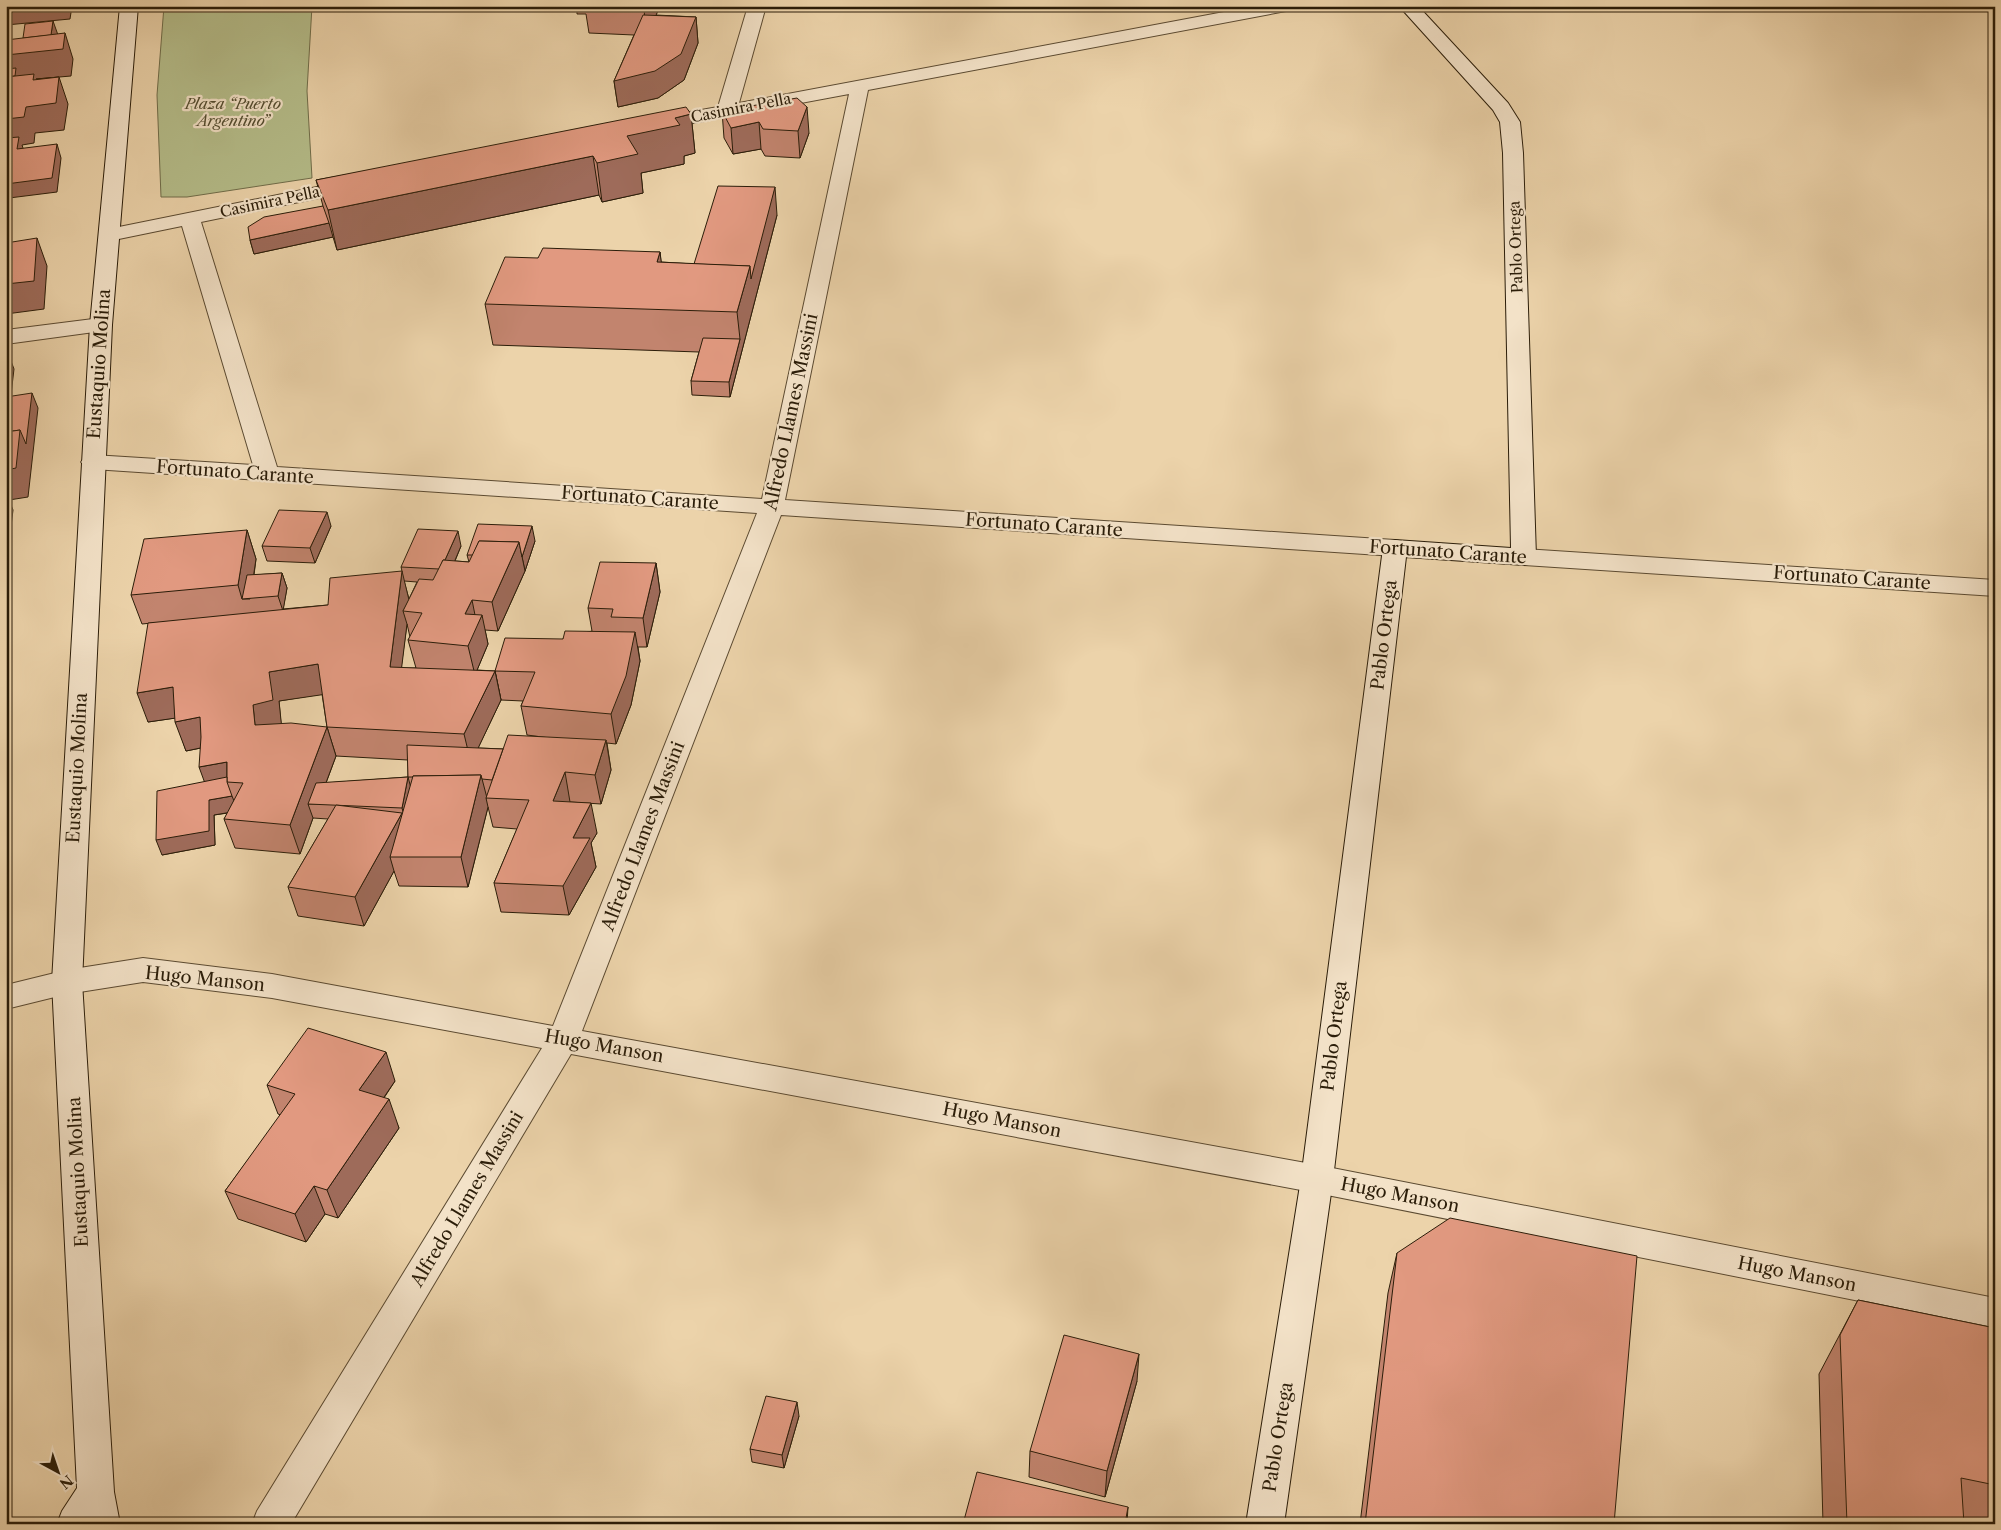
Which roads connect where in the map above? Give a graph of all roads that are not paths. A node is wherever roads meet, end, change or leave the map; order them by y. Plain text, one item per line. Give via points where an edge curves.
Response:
1 (128, 6) edge
2 (757, 6) edge
3 (1286, 6) edge
4 (1408, 6) edge
5 (860, 85) junction
6 (727, 110) junction
7 (640, 127) edge
8 (378, 180) edge
9 (190, 219) junction
10 (109, 235) junction
11 (101, 325) junction
12 (6, 337) edge
13 (93, 462) junction
14 (267, 474) junction
15 (772, 507) junction
16 (1395, 548) junction
17 (1524, 557) junction
18 (1995, 588) edge
19 (66, 982) junction
20 (6, 996) edge
21 (564, 1038) junction
22 (1317, 1179) junction
23 (1995, 1313) edge
24 (99, 1508) edge
25 (75, 1524) edge
26 (270, 1524) edge
27 (1265, 1524) edge

1 - 10 street, Eustaquio Molina
2 - 6 street
3 - 5 street, Casimira Pella
4 - 17 street, Pablo Ortega via 1501,107 1510,122
5 - 6 street, Casimira Pella
5 - 15 street, Alfredo Llames Massini
6 - 7 street, Casimira Pella
8 - 9 street, Casimira Pella
9 - 10 street, Casimira Pella
9 - 14 street
10 - 11 street, Eustaquio Molina
11 - 12 street
11 - 13 street, Eustaquio Molina
13 - 14 street, Fortunato Carante
13 - 19 street, Eustaquio Molina
14 - 15 street, Fortunato Carante
15 - 16 street, Fortunato Carante
15 - 21 street, Alfredo Llames Massini
16 - 17 street, Fortunato Carante
16 - 22 street, Pablo Ortega
17 - 18 street, Fortunato Carante
19 - 20 street, Hugo Manson
19 - 21 street, Hugo Manson via 143,970 272,986
19 - 24 street, Eustaquio Molina
21 - 22 street, Hugo Manson
21 - 26 street, Alfredo Llames Massini
22 - 23 street, Hugo Manson
22 - 27 street, Pablo Ortega
24 - 25 street, Eustaquio Molina

